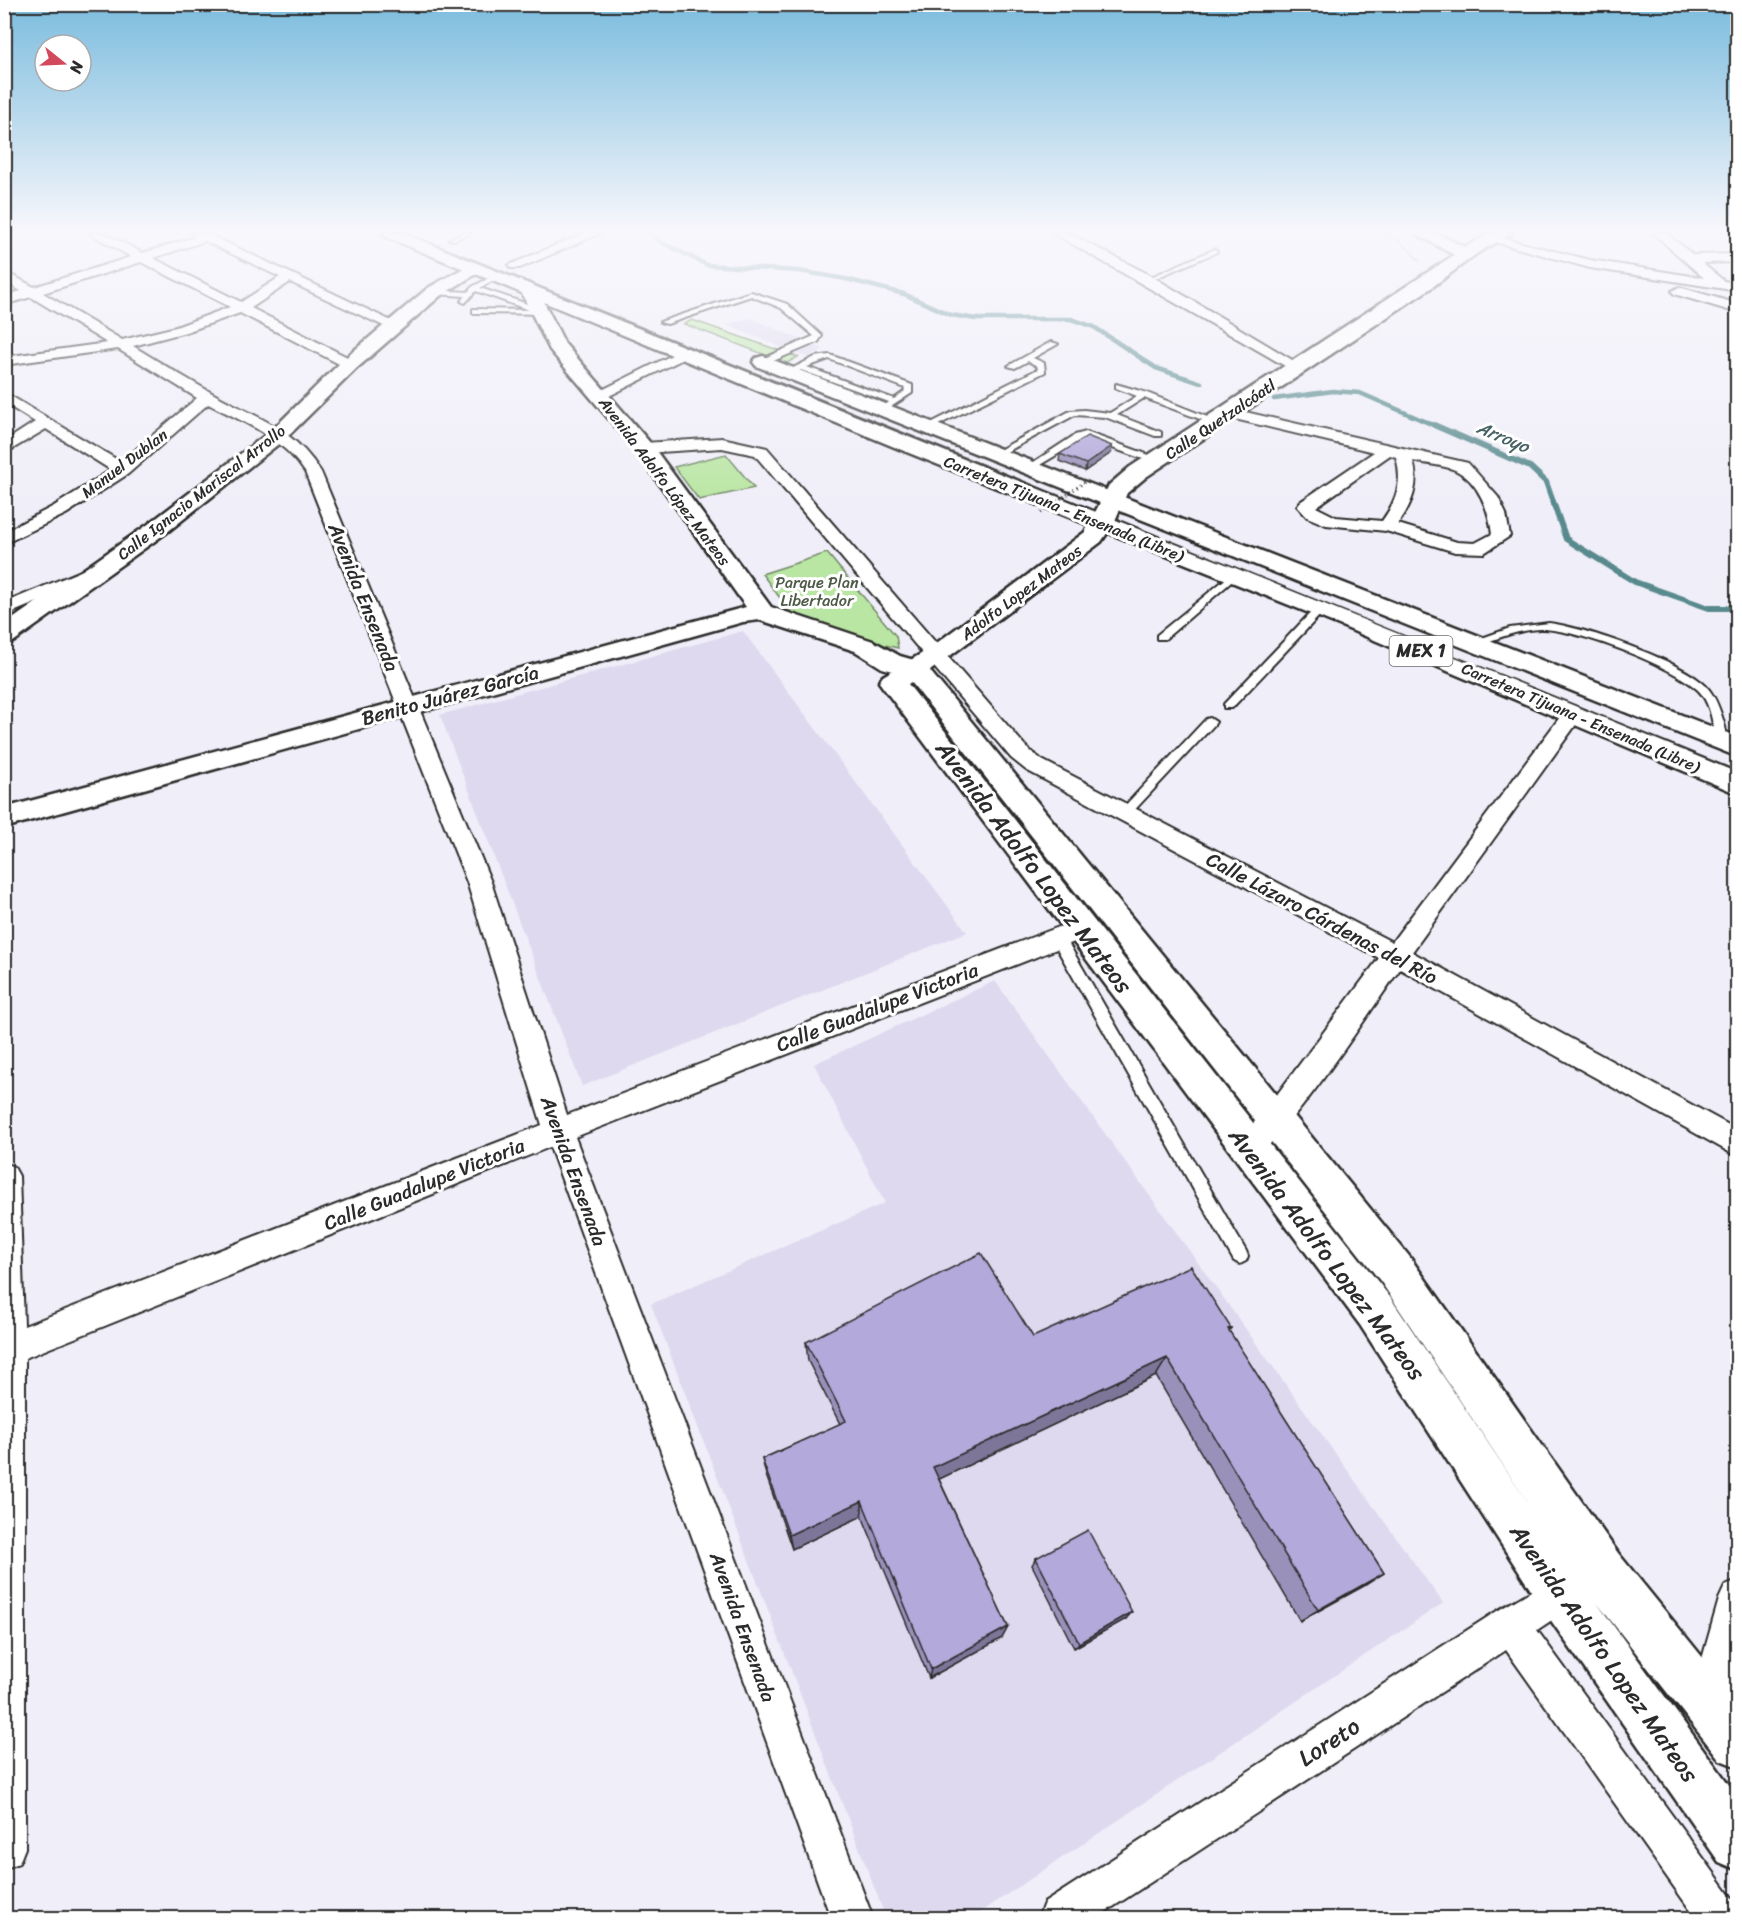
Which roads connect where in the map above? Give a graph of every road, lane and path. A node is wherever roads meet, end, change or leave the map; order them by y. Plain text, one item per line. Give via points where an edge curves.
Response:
1 (86, 323) edge
2 (194, 323) edge
3 (269, 323) edge
4 (388, 323) edge
5 (399, 323) edge
6 (546, 323) edge
7 (607, 323) edge
8 (666, 323) edge
9 (803, 323) edge
10 (1221, 323) edge
11 (1365, 323) edge
12 (395, 326) junction
13 (687, 332) dead end
14 (1054, 344) dead end
15 (124, 345) junction
16 (741, 353) dead end
17 (682, 354) junction
18 (1028, 357) junction
19 (4, 362) edge
20 (763, 362) junction
21 (350, 364) junction
22 (1012, 366) dead end
23 (1297, 367) junction
24 (795, 370) junction
25 (1119, 386) dead end
26 (600, 394) junction
27 (1144, 395) junction
28 (4, 396) edge
29 (207, 397) junction
30 (889, 406) junction
31 (1112, 415) junction
32 (1222, 417) junction
33 (46, 422) junction
34 (927, 427) junction
35 (279, 434) junction
36 (1158, 434) dead end
37 (644, 448) junction
38 (4, 449) edge
39 (1395, 452) junction
40 (996, 454) junction
41 (1157, 461) junction
42 (1030, 467) junction
43 (122, 470) junction
44 (1086, 481) dead end
45 (1111, 498) junction
46 (1041, 513) dead end
47 (1103, 523) junction
48 (1387, 526) junction
49 (4, 539) edge
50 (101, 568) junction
51 (1234, 575) junction
52 (1320, 609) junction
53 (4, 610) edge
54 (762, 612) junction
55 (4, 637) edge
56 (1161, 637) dead end
57 (1473, 643) junction
58 (908, 667) junction
59 (408, 706) junction
60 (1228, 706) dead end
61 (1574, 714) junction
62 (1210, 722) dead end
63 (1730, 745) edge
64 (1737, 783) edge
65 (1124, 814) junction
66 (4, 818) edge
67 (1069, 934) junction
68 (1397, 956) junction
69 (558, 1131) junction
70 (1261, 1134) junction
71 (1737, 1145) edge
72 (4, 1176) edge
73 (1240, 1256) dead end
74 (7, 1350) edge
75 (1601, 1570) junction
76 (1560, 1592) junction
77 (1737, 1599) edge
78 (1510, 1624) junction
79 (1708, 1705) junction
80 (1737, 1742) edge
81 (5, 1791) edge
82 (1737, 1844) edge
83 (4, 1848) edge
84 (852, 1918) edge
85 (1059, 1918) edge
86 (1721, 1918) edge

1 - 15 street, Avenida Ensenada
2 - 15 street
3 - 21 street
4 - 12 street
5 - 12 main road, Calle Ignacio Mariscal Arrollo
6 - 26 main road, Avenida Adolfo López Mateos via 558,346
7 - 17 main road, Carretera Tijuana - Ensenada (Libre) / MEX 1
8 - 13 main road
9 - 20 lane via 818,336 815,340
10 - 23 street
11 - 23 main road, Calle Quetzalcóatl
12 - 21 main road, Calle Ignacio Mariscal Arrollo
14 - 18 lane
15 - 19 street
15 - 29 street, Avenida Ensenada
16 - 20 main road, Carretera Tijuana - Ensenada (Libre) / MEX 1
17 - 26 street
17 - 47 main road, Carretera Tijuana - Ensenada (Libre) / MEX 1
18 - 22 lane
18 - 34 lane via 1042,370
20 - 24 main road, Carretera Tijuana - Ensenada (Libre) / MEX 1
21 - 35 main road, Calle Ignacio Mariscal Arrollo
23 - 32 main road, Calle Quetzalcóatl
24 - 30 main road, Carretera Tijuana - Ensenada (Libre) / MEX 1
24 - 30 lane via 830,357 909,387 910,391
25 - 27 lane
26 - 37 main road, Avenida Adolfo López Mateos
27 - 31 lane
27 - 32 lane
28 - 33 street
29 - 35 street, Avenida Ensenada
29 - 43 street, Manuel Dublan
30 - 34 main road, Carretera Tijuana - Ensenada (Libre) / MEX 1
31 - 36 lane
31 - 40 lane via 1073,412
32 - 39 street
32 - 41 main road, Calle Quetzalcóatl
33 - 38 street
33 - 43 street
34 - 40 main road, Carretera Tijuana - Ensenada (Libre) / MEX 1
35 - 50 main road, Calle Ignacio Mariscal Arrollo
35 - 59 street, Avenida Ensenada via 313,472
37 - 54 main road, Avenida Adolfo López Mateos
37 - 58 street via 722,443 760,451
39 - 48 street via 1409,472 1404,502
39 - 48 street via 1306,506 1313,515 1324,518
39 - 48 street via 1462,467 1485,488 1498,513 1501,536 1478,549 1455,547
40 - 42 main road, Carretera Tijuana - Ensenada (Libre) / MEX 1
41 - 42 lane via 1086,435
41 - 45 main road, Calle Quetzalcóatl via 1123,484
42 - 45 main road, Carretera Tijuana - Ensenada (Libre) / MEX 1
43 - 49 street, Manuel Dublan via 60,510
44 - 46 path, bridge
45 - 47 main road, Calle Quetzalcóatl
45 - 57 main road, Carretera Tijuana - Ensenada (Libre) / MEX 1
47 - 51 main road, Carretera Tijuana - Ensenada (Libre) / MEX 1
47 - 58 main road, Adolfo Lopez Mateos via 1093,537
50 - 53 street
50 - 55 main road, Calle Ignacio Mariscal Arrollo
51 - 52 main road, Carretera Tijuana - Ensenada (Libre) / MEX 1
51 - 56 lane
52 - 60 lane
52 - 61 main road, Carretera Tijuana - Ensenada (Libre) / MEX 1
54 - 58 main road via 864,646
54 - 59 main road, Benito Juárez García
57 - 63 main road, Carretera Tijuana - Ensenada (Libre) / MEX 1
57 - 63 lane via 1526,627 1551,626 1578,632 1682,672 1703,688
58 - 65 street, Calle Lázaro Cárdenas del Río via 1048,774
58 - 67 main road, Avenida Adolfo Lopez Mateos
58 - 70 main road, Avenida Adolfo Lopez Mateos
59 - 66 main road, Benito Juárez García
59 - 69 street, Avenida Ensenada via 479,882
61 - 64 main road, Carretera Tijuana - Ensenada (Libre) / MEX 1
61 - 68 street
62 - 65 lane
65 - 68 street, Calle Lázaro Cárdenas del Río
67 - 69 street, Calle Guadalupe Victoria
67 - 70 main road, Avenida Adolfo Lopez Mateos
67 - 73 lane
68 - 70 street
68 - 71 street, Calle Lázaro Cárdenas del Río
69 - 74 street, Calle Guadalupe Victoria
69 - 84 street, Avenida Ensenada
70 - 75 main road, Avenida Adolfo Lopez Mateos via 1395,1269
70 - 76 main road, Avenida Adolfo Lopez Mateos
72 - 74 street
74 - 81 street
75 - 76 street, Loreto
75 - 79 main road, Avenida Adolfo Lopez Mateos
76 - 78 street, Loreto
76 - 82 main road, Avenida Adolfo Lopez Mateos
77 - 79 street
78 - 85 street, Loreto
78 - 86 street
79 - 80 main road, Avenida Adolfo Lopez Mateos
81 - 83 street

